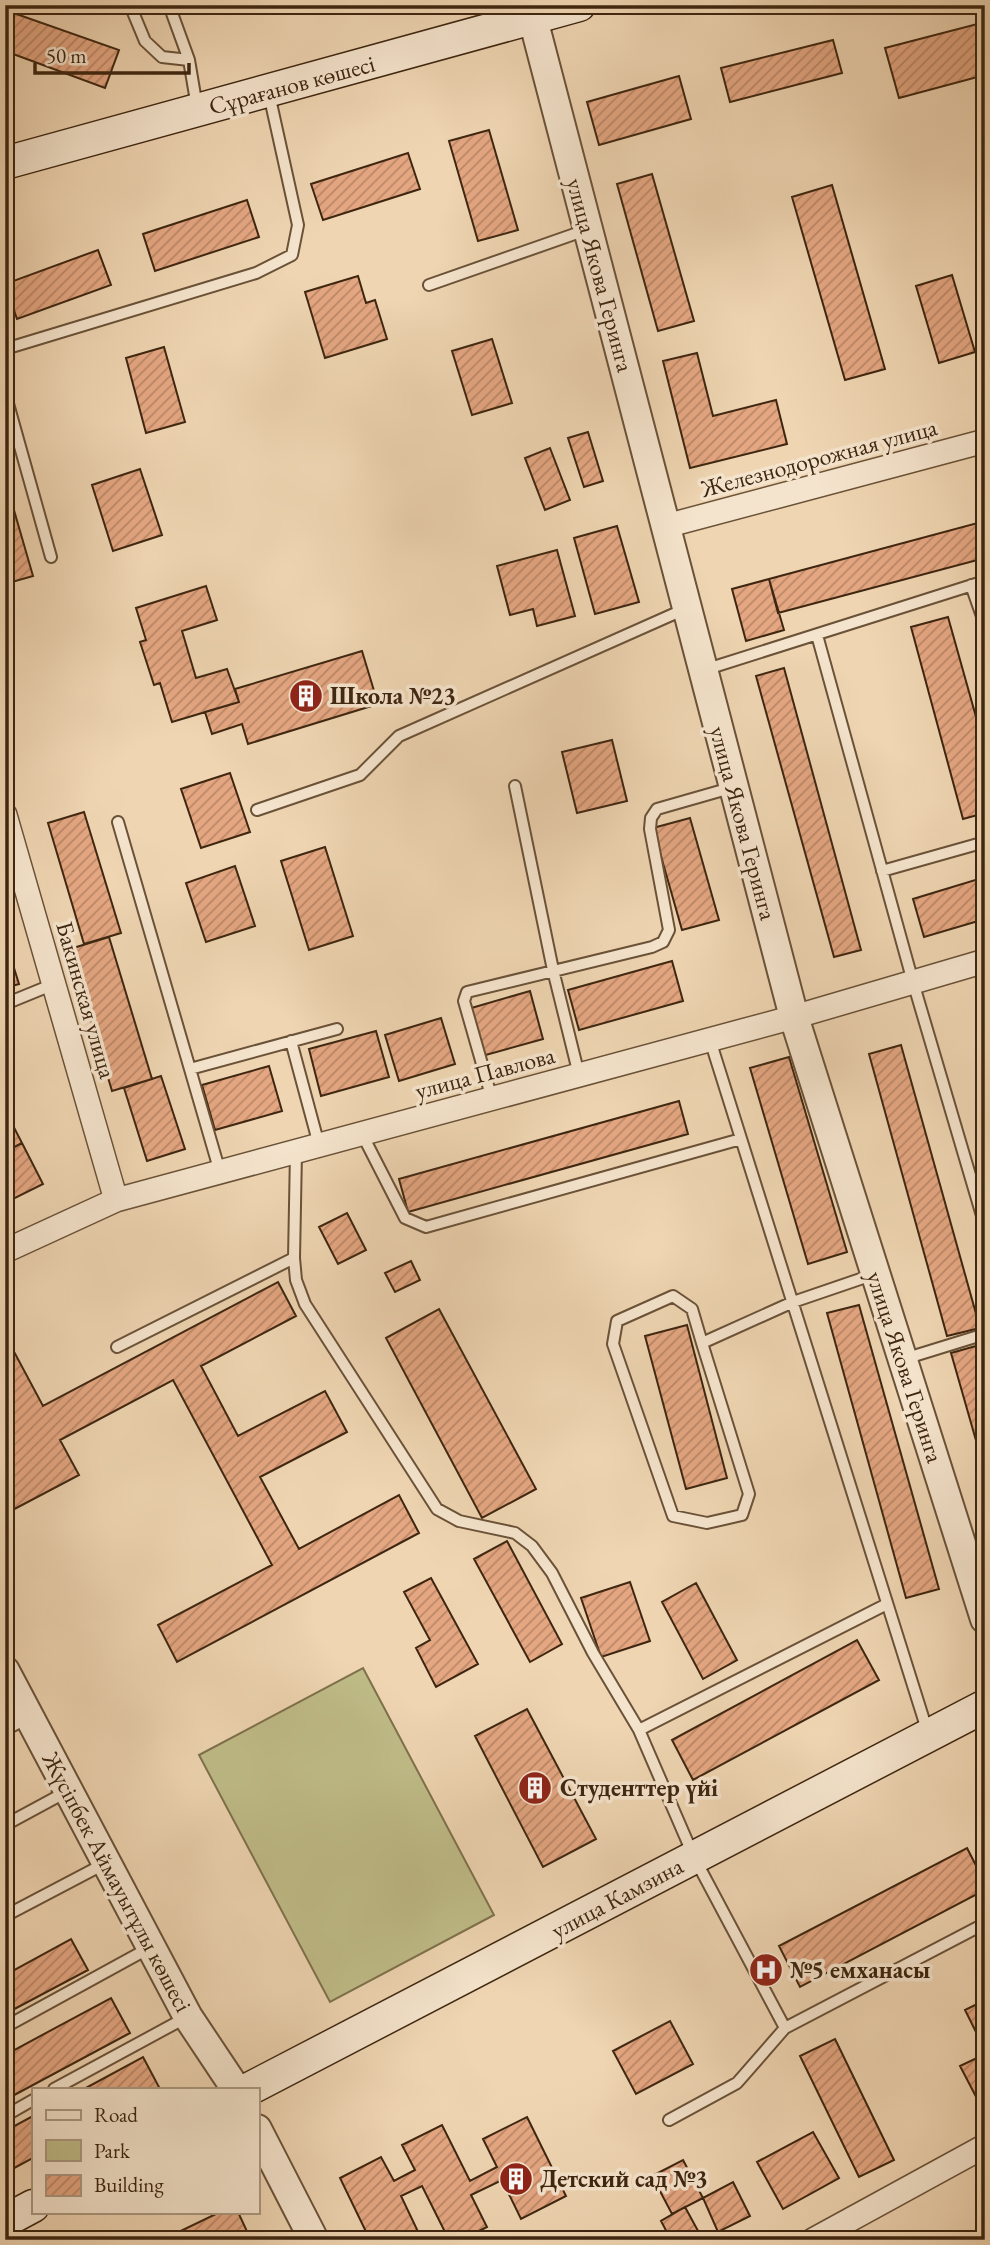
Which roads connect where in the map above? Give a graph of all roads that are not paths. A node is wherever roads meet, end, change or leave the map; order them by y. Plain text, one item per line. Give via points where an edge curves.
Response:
1 (130, 5) edge
2 (169, 5) edge
3 (579, 5) edge
4 (532, 12) edge
5 (189, 60) junction
6 (268, 92) junction
7 (198, 111) junction
8 (5, 163) edge
9 (588, 229) junction
10 (429, 285) dead end
11 (5, 349) edge
12 (5, 393) edge
13 (18, 439) junction
14 (985, 441) edge
15 (5, 442) edge
16 (666, 527) junction
17 (51, 557) dead end
18 (985, 581) edge
19 (971, 585) junction
20 (687, 608) junction
21 (985, 625) edge
22 (817, 635) junction
23 (704, 670) junction
24 (515, 786) dead end
25 (734, 787) junction
26 (257, 810) dead end
27 (5, 815) edge
28 (118, 822) dead end
29 (985, 842) edge
30 (882, 872) junction
31 (985, 961) edge
32 (553, 970) junction
33 (913, 982) junction
34 (54, 984) junction
35 (5, 1004) edge
36 (794, 1017) junction
37 (337, 1029) dead end
38 (710, 1040) junction
39 (292, 1041) junction
40 (190, 1069) junction
41 (579, 1075) junction
42 (492, 1099) junction
43 (362, 1134) junction
44 (741, 1139) junction
45 (320, 1145) junction
46 (296, 1152) junction
47 (220, 1172) junction
48 (116, 1200) junction
49 (985, 1226) edge
50 (5, 1251) edge
51 (294, 1258) junction
52 (875, 1274) junction
53 (793, 1302) junction
54 (985, 1334) edge
55 (702, 1343) junction
56 (117, 1346) dead end
57 (903, 1359) junction
58 (887, 1604) junction
59 (985, 1619) edge
60 (5, 1671) edge
61 (985, 1706) edge
62 (18, 1723) edge
63 (639, 1730) junction
64 (928, 1735) junction
65 (69, 1790) junction
66 (5, 1825) edge
67 (694, 1857) junction
68 (107, 1863) junction
69 (5, 1916) edge
70 (984, 1924) edge
71 (151, 1947) junction
72 (188, 2017) junction
73 (5, 2027) edge
74 (785, 2028) junction
75 (56, 2088) edge
76 (235, 2088) edge
77 (251, 2088) edge
78 (32, 2101) edge
79 (5, 2116) edge
80 (669, 2120) dead end
81 (259, 2133) edge
82 (985, 2146) edge
83 (32, 2207) edge
84 (5, 2221) edge
85 (314, 2240) edge
86 (813, 2240) edge

1 - 5 lane via 145,41 162,57
2 - 5 lane
3 - 4 main road, Сұрағанов көшесі
4 - 6 main road, Сұрағанов көшесі
4 - 9 street, улица Якова Геринга
5 - 7 lane
6 - 7 main road, Сұрағанов көшесі
6 - 11 lane via 298,225 292,255 256,273
7 - 8 main road, Сұрағанов көшесі
9 - 10 lane
9 - 16 street, улица Якова Геринга
12 - 13 lane
13 - 15 lane
13 - 17 lane
14 - 16 street, Железнодорожная улица
16 - 20 street, улица Якова Геринга
18 - 19 lane
19 - 21 lane
19 - 22 lane
20 - 23 street, улица Якова Геринга
20 - 26 lane via 399,736 360,775
22 - 23 lane
22 - 30 lane
23 - 25 street, улица Якова Геринга
24 - 32 lane
25 - 32 lane via 657,809 651,818 669,930 663,942
25 - 36 street, улица Якова Геринга
27 - 34 street, Бакинская улица
28 - 40 lane
29 - 30 lane
30 - 33 lane
31 - 33 street, улица Павлова
32 - 41 lane
32 - 42 lane via 467,992 464,1001
33 - 36 street, улица Павлова
33 - 49 lane
34 - 35 lane
34 - 48 street, Бакинская улица
36 - 38 street, улица Павлова
36 - 52 street, улица Якова Геринга
37 - 39 lane
38 - 41 street, улица Павлова
38 - 44 lane
39 - 40 lane
39 - 45 lane
40 - 47 lane
41 - 42 street, улица Павлова
42 - 43 street, улица Павлова
43 - 44 lane via 405,1218 426,1227
43 - 45 street, улица Павлова
44 - 53 lane
45 - 46 street, улица Павлова
46 - 47 street, улица Павлова
46 - 51 lane
47 - 48 street, улица Павлова
48 - 50 street, улица Павлова
51 - 56 lane
51 - 63 lane via 305,1304 437,1509 459,1521 515,1533 533,1546
52 - 53 lane
52 - 57 street, улица Якова Геринга
53 - 55 lane
53 - 58 lane
54 - 57 lane
55 - 55 lane via 692,1309 673,1296 617,1321 613,1344 673,1516 707,1522 742,1515 750,1494
57 - 59 street, улица Якова Геринга
58 - 63 lane
58 - 64 lane
60 - 62 street, Жүсіпбек Аймауытұлы көшесі
61 - 64 main road, улица Камзина
62 - 65 street, Жүсіпбек Аймауытұлы көшесі
63 - 67 lane
64 - 67 main road, улица Камзина
65 - 66 lane
65 - 68 street, Жүсіпбек Аймауытұлы көшесі
67 - 74 lane
67 - 77 main road, улица Камзина
68 - 69 lane
68 - 71 street, Жүсіпбек Аймауытұлы көшесі
70 - 74 lane
71 - 72 street, Жүсіпбек Аймауытұлы көшесі
71 - 73 lane
72 - 75 lane
72 - 76 street, Жүсіпбек Аймауытұлы көшесі
74 - 80 lane via 737,2083
78 - 79 lane
81 - 85 street
82 - 86 street
83 - 84 main road

